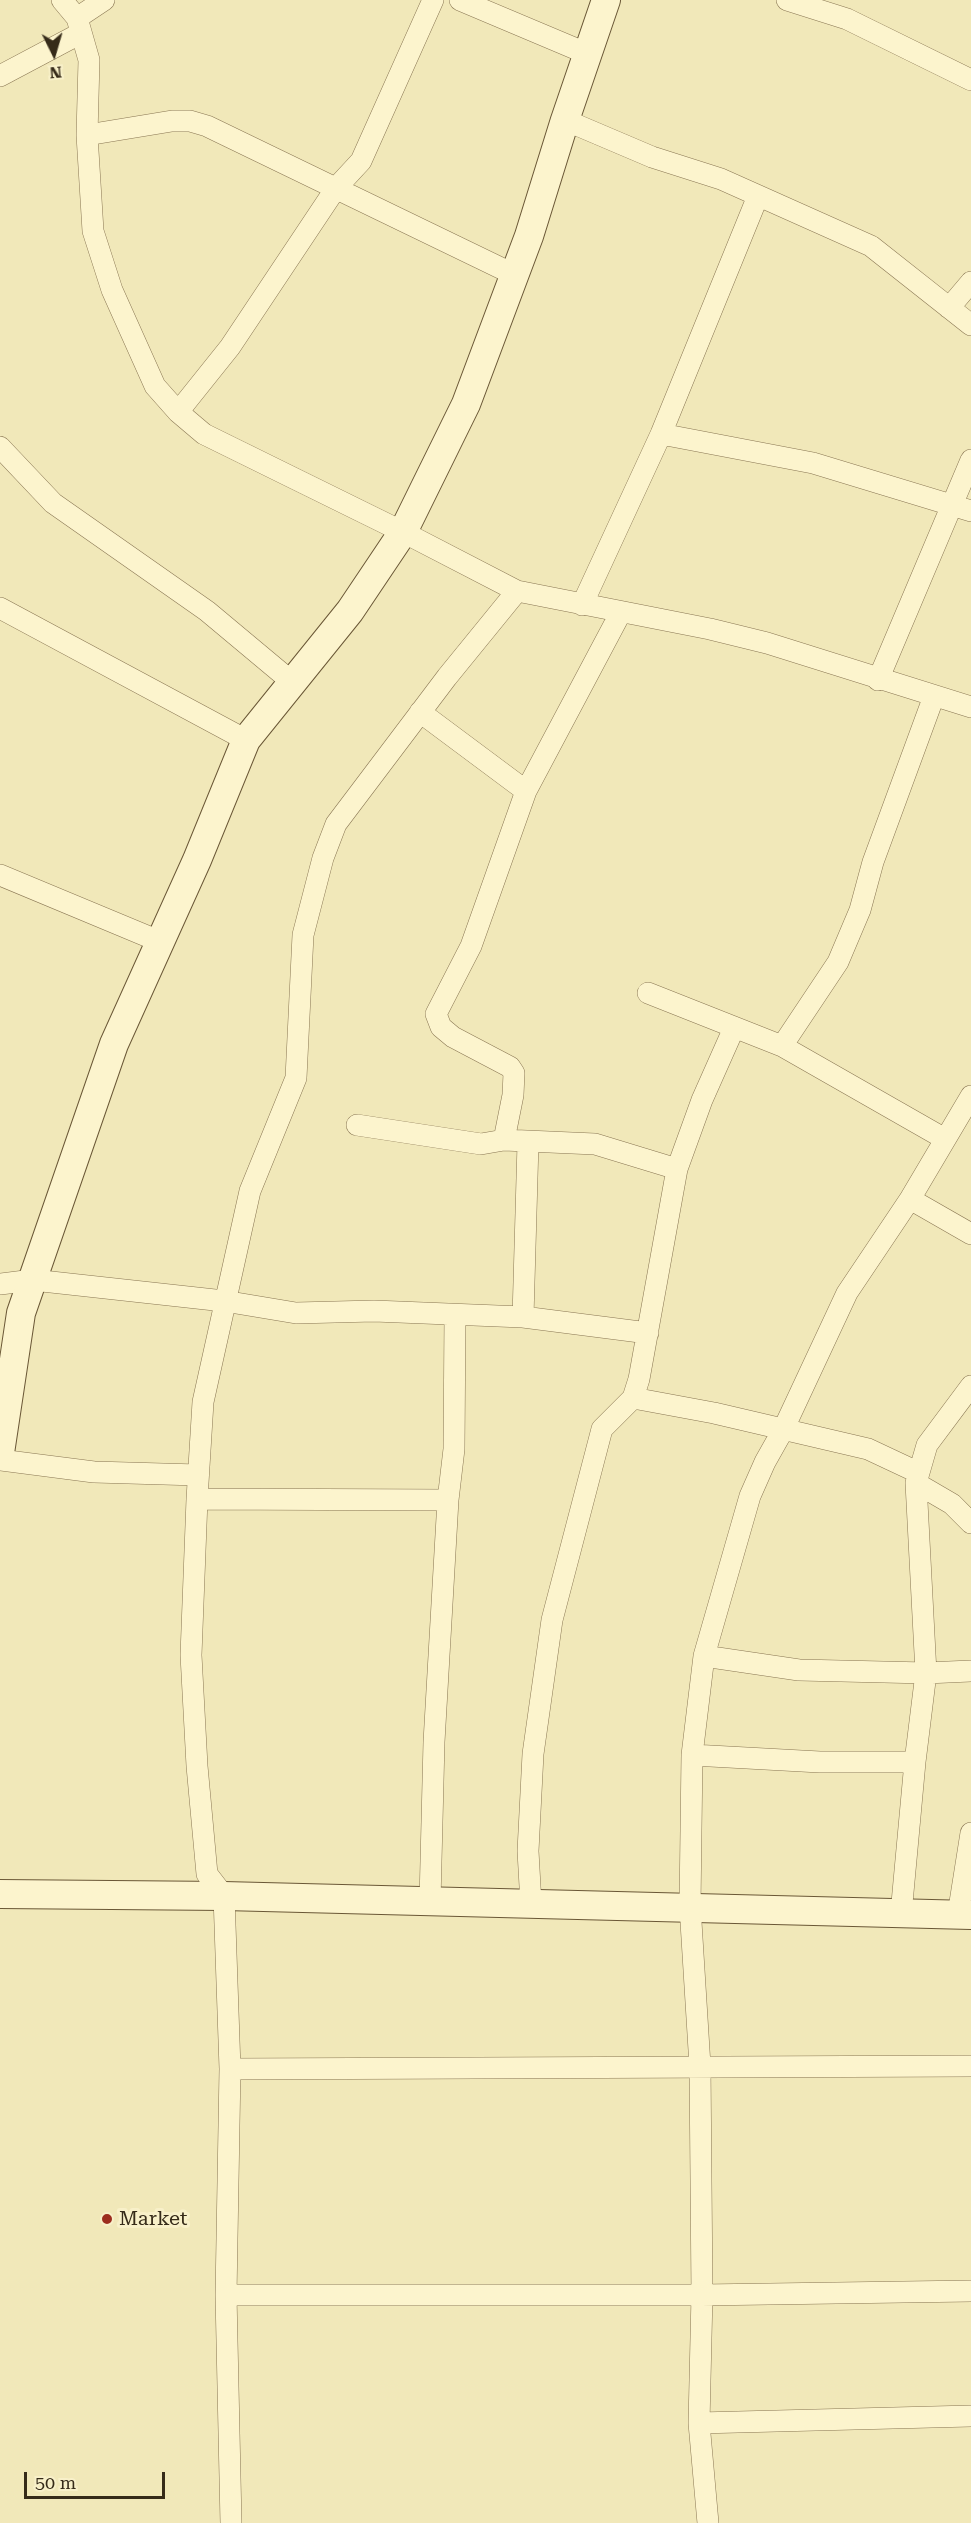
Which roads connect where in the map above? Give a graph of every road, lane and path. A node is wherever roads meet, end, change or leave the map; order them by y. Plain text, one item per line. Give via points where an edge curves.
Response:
1 (62, 0) edge
2 (104, 0) edge
3 (433, 0) edge
4 (460, 0) edge
5 (606, 0) edge
6 (787, 0) edge
7 (79, 26) junction
8 (588, 54) junction
9 (0, 76) edge
10 (971, 80) edge
11 (565, 120) junction
12 (87, 135) junction
13 (336, 188) junction
14 (758, 196) junction
15 (515, 274) junction
16 (971, 282) edge
17 (949, 308) junction
18 (971, 326) edge
19 (178, 412) junction
20 (661, 434) junction
21 (0, 447) edge
22 (971, 460) edge
23 (951, 503) junction
24 (971, 511) edge
25 (404, 532) junction
26 (517, 591) junction
27 (582, 605) junction
28 (0, 608) edge
29 (621, 612) junction
30 (878, 680) junction
31 (292, 682) junction
32 (934, 696) junction
33 (971, 707) edge
34 (420, 712) junction
35 (246, 740) junction
36 (526, 791) junction
37 (0, 875) edge
38 (161, 942) junction
39 (648, 993) dead end
40 (734, 1028) junction
41 (782, 1046) junction
42 (971, 1096) edge
43 (357, 1125) dead end
44 (945, 1139) junction
45 (504, 1140) junction
46 (528, 1143) junction
47 (677, 1169) junction
48 (910, 1198) junction
49 (971, 1234) edge
50 (33, 1280) junction
51 (0, 1284) edge
52 (224, 1301) junction
53 (454, 1316) junction
54 (523, 1317) junction
55 (648, 1333) junction
56 (971, 1386) edge
57 (633, 1398) junction
58 (783, 1430) junction
59 (0, 1454) edge
60 (0, 1460) edge
61 (198, 1475) junction
62 (917, 1477) junction
63 (196, 1499) junction
64 (448, 1500) junction
65 (971, 1523) edge
66 (704, 1656) junction
67 (971, 1671) edge
68 (926, 1673) junction
69 (692, 1755) junction
70 (915, 1762) junction
71 (971, 1833) edge
72 (0, 1894) edge
73 (224, 1896) junction
74 (430, 1900) junction
75 (531, 1904) junction
76 (690, 1906) junction
77 (902, 1914) junction
78 (964, 1915) edge
79 (700, 2066) junction
80 (971, 2066) edge
81 (230, 2069) junction
82 (971, 2291) edge
83 (226, 2295) junction
84 (702, 2295) junction
85 (971, 2416) edge
86 (699, 2423) junction
87 (231, 2523) edge
88 (708, 2523) edge

1 - 7 street
2 - 7 street
3 - 13 street via 361,161
4 - 8 street
5 - 8 street
6 - 10 street via 847,19
7 - 9 street
7 - 12 street via 89,60
8 - 11 street
11 - 14 street
11 - 15 street
12 - 13 street via 190,121
12 - 19 street via 93,231 112,290 155,386
13 - 15 street
13 - 19 street via 230,347
14 - 17 street via 871,246
14 - 20 street
15 - 25 street via 466,404
16 - 17 street
17 - 18 street
19 - 25 street via 204,434
20 - 23 street via 813,463
20 - 27 street
21 - 31 street via 53,503 207,611
22 - 23 street
23 - 24 street
23 - 30 street
25 - 26 street
25 - 31 street via 350,611
26 - 27 street
26 - 34 street
27 - 29 street
28 - 35 street
29 - 30 street via 767,643
29 - 36 street
30 - 32 street
31 - 35 street
32 - 33 street
32 - 41 street via 873,862 860,910 838,962
34 - 36 street
34 - 52 street via 336,824 323,858 303,935 296,1078 250,1191
35 - 38 street
36 - 45 street via 471,946 436,1014 441,1027 453,1037 514,1073
37 - 38 street
38 - 50 street via 114,1044
39 - 40 street
40 - 41 street
40 - 47 street
41 - 44 street
42 - 44 street
43 - 45 street via 470,1143
44 - 48 street
45 - 46 street
46 - 47 street via 595,1144
46 - 54 street
47 - 55 street
48 - 49 street
48 - 58 street via 846,1293
50 - 51 street
50 - 52 street
50 - 59 street via 21,1313
52 - 53 street via 296,1313 374,1311
52 - 61 street via 203,1402
53 - 54 street
53 - 64 street via 454,1449
54 - 55 street
55 - 57 street
56 - 62 street via 927,1445
57 - 58 street
57 - 75 street via 602,1429 552,1620 533,1754 528,1851
58 - 62 street via 868,1449
58 - 66 street via 750,1496
60 - 61 street via 94,1472
61 - 63 street
62 - 65 street
62 - 68 street
63 - 64 street
63 - 73 street via 191,1655 197,1766 207,1874
64 - 74 street via 434,1742
66 - 68 street via 799,1670
66 - 69 street
67 - 68 street
68 - 70 street
69 - 70 street
69 - 76 street
70 - 77 street
71 - 78 street
72 - 73 street
73 - 74 street
73 - 81 street
74 - 75 street
75 - 76 street
76 - 77 street
76 - 79 street
77 - 78 street
79 - 80 street
79 - 81 street
79 - 84 street
81 - 83 street
82 - 84 street
83 - 84 street
83 - 87 street
84 - 86 street
85 - 86 street
86 - 88 street

